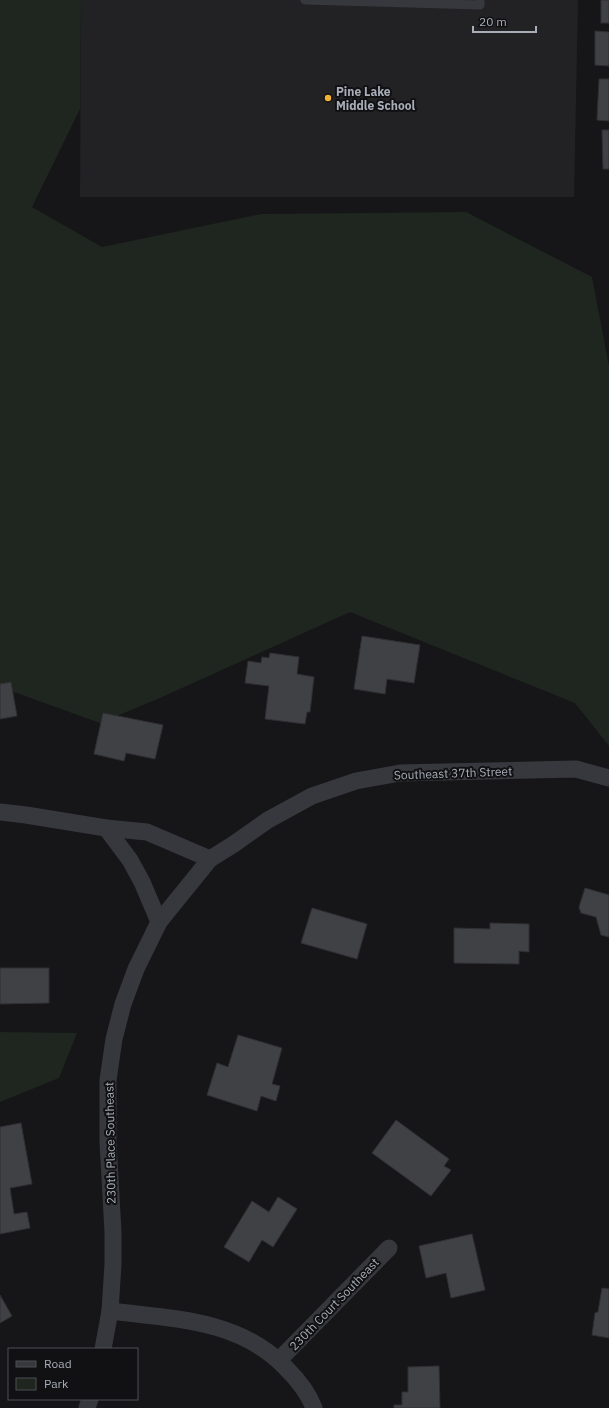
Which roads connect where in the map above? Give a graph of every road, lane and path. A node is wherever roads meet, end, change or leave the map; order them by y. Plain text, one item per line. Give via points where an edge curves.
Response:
1 (304, 0) edge
2 (480, 0) edge
3 (609, 778) edge
4 (0, 812) edge
5 (106, 828) junction
6 (210, 859) junction
7 (159, 922) junction
8 (389, 1248) dead end
9 (110, 1311) junction
10 (103, 1348) edge
11 (279, 1360) junction
12 (314, 1408) edge

1 - 2 lane via 480,5
3 - 6 street, Southeast 37th Street via 576,769 400,773 356,782 312,796 268,820
4 - 5 street
5 - 6 street via 146,832
5 - 7 street via 130,860
6 - 7 street, 230th Place Southeast
7 - 9 street, 230th Place Southeast via 136,969 123,1004 114,1039 108,1080 108,1142 113,1232
8 - 11 street, 230th Court Southeast
9 - 10 street, 230th Place Southeast
9 - 11 street via 196,1322 229,1330 256,1343
11 - 12 street via 300,1383

